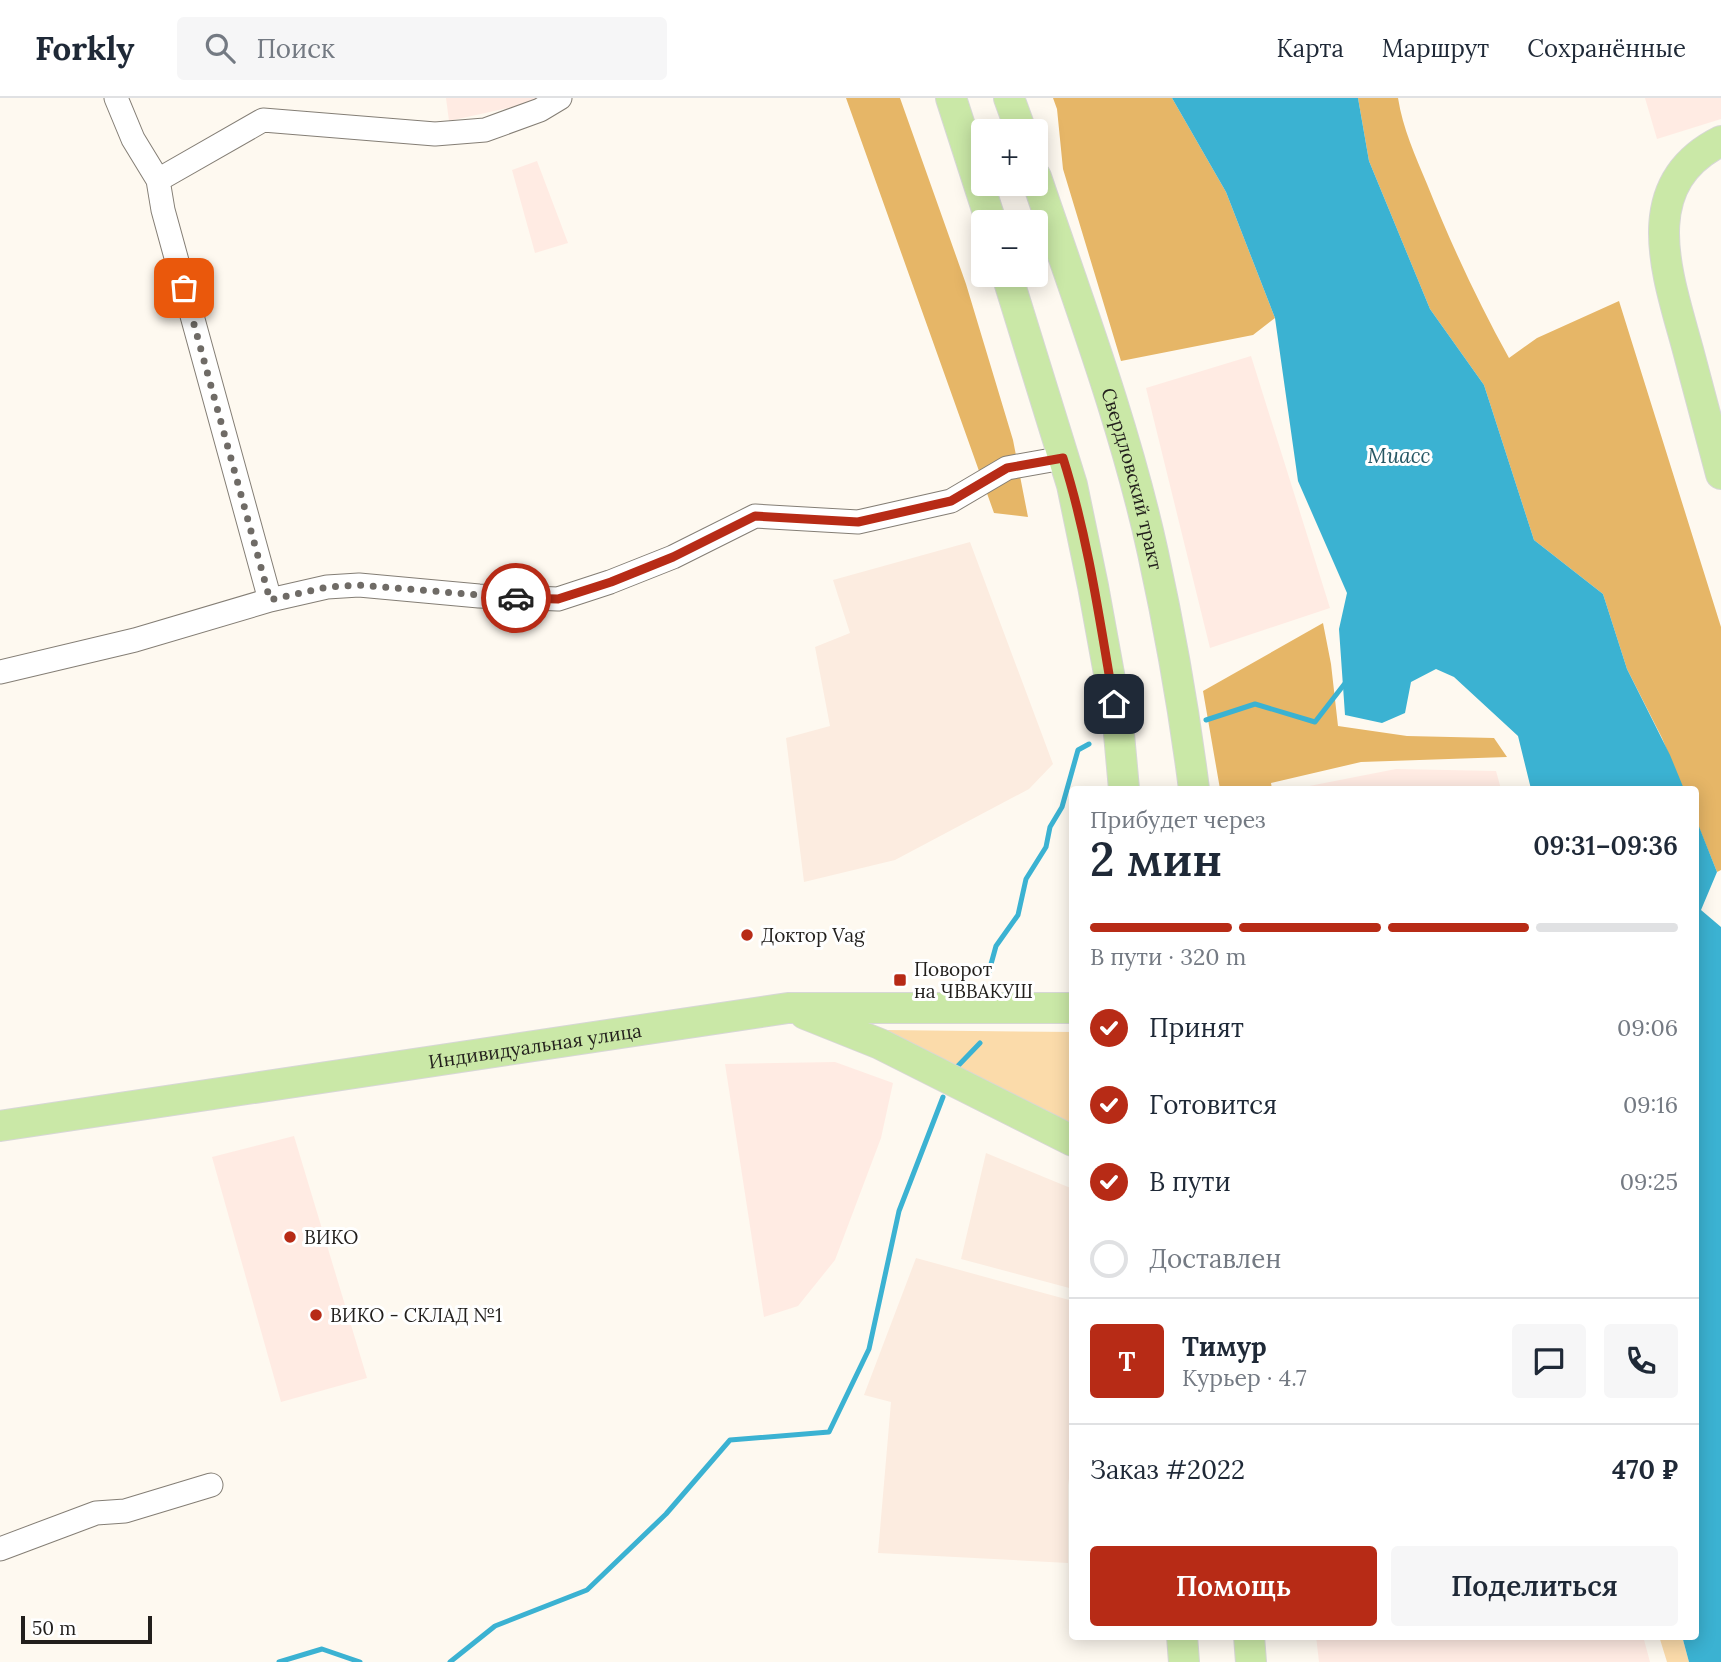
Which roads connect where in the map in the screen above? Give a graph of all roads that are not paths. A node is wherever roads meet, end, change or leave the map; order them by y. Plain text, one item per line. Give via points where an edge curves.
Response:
1 (116, 98) edge
2 (560, 98) edge
3 (951, 98) edge
4 (1009, 98) edge
5 (1017, 119) edge
6 (1721, 141) edge
7 (158, 180) junction
8 (1043, 196) edge
9 (987, 210) edge
10 (1011, 287) edge
11 (1063, 458) junction
12 (1721, 474) edge
13 (270, 600) junction
14 (0, 672) edge
15 (1124, 786) edge
16 (1194, 786) edge
17 (788, 1008) junction
18 (1069, 1008) edge
19 (0, 1126) edge
20 (1069, 1139) edge
21 (211, 1485) dead end
22 (0, 1549) edge
23 (1182, 1640) edge
24 (1249, 1640) edge
25 (1184, 1662) edge
26 (1251, 1662) edge

1 - 7 street via 133,139
2 - 7 street via 485,130 435,134 263,120
3 - 9 main road
4 - 5 main road
6 - 12 main road via 1696,155 1679,174 1664,226 1665,265
7 - 13 street
8 - 16 main road, Свердловский тракт via 1105,378 1153,552
10 - 11 main road
11 - 13 street via 1007,468 951,501 858,522 755,516 673,557 558,599 359,585
11 - 15 main road via 1093,586 1118,723
13 - 14 street via 135,640
17 - 18 main road, Индивидуальная улица
17 - 19 main road, Индивидуальная улица
17 - 20 main road via 880,1044
21 - 22 street via 125,1511 96,1513
23 - 25 main road
24 - 26 main road

